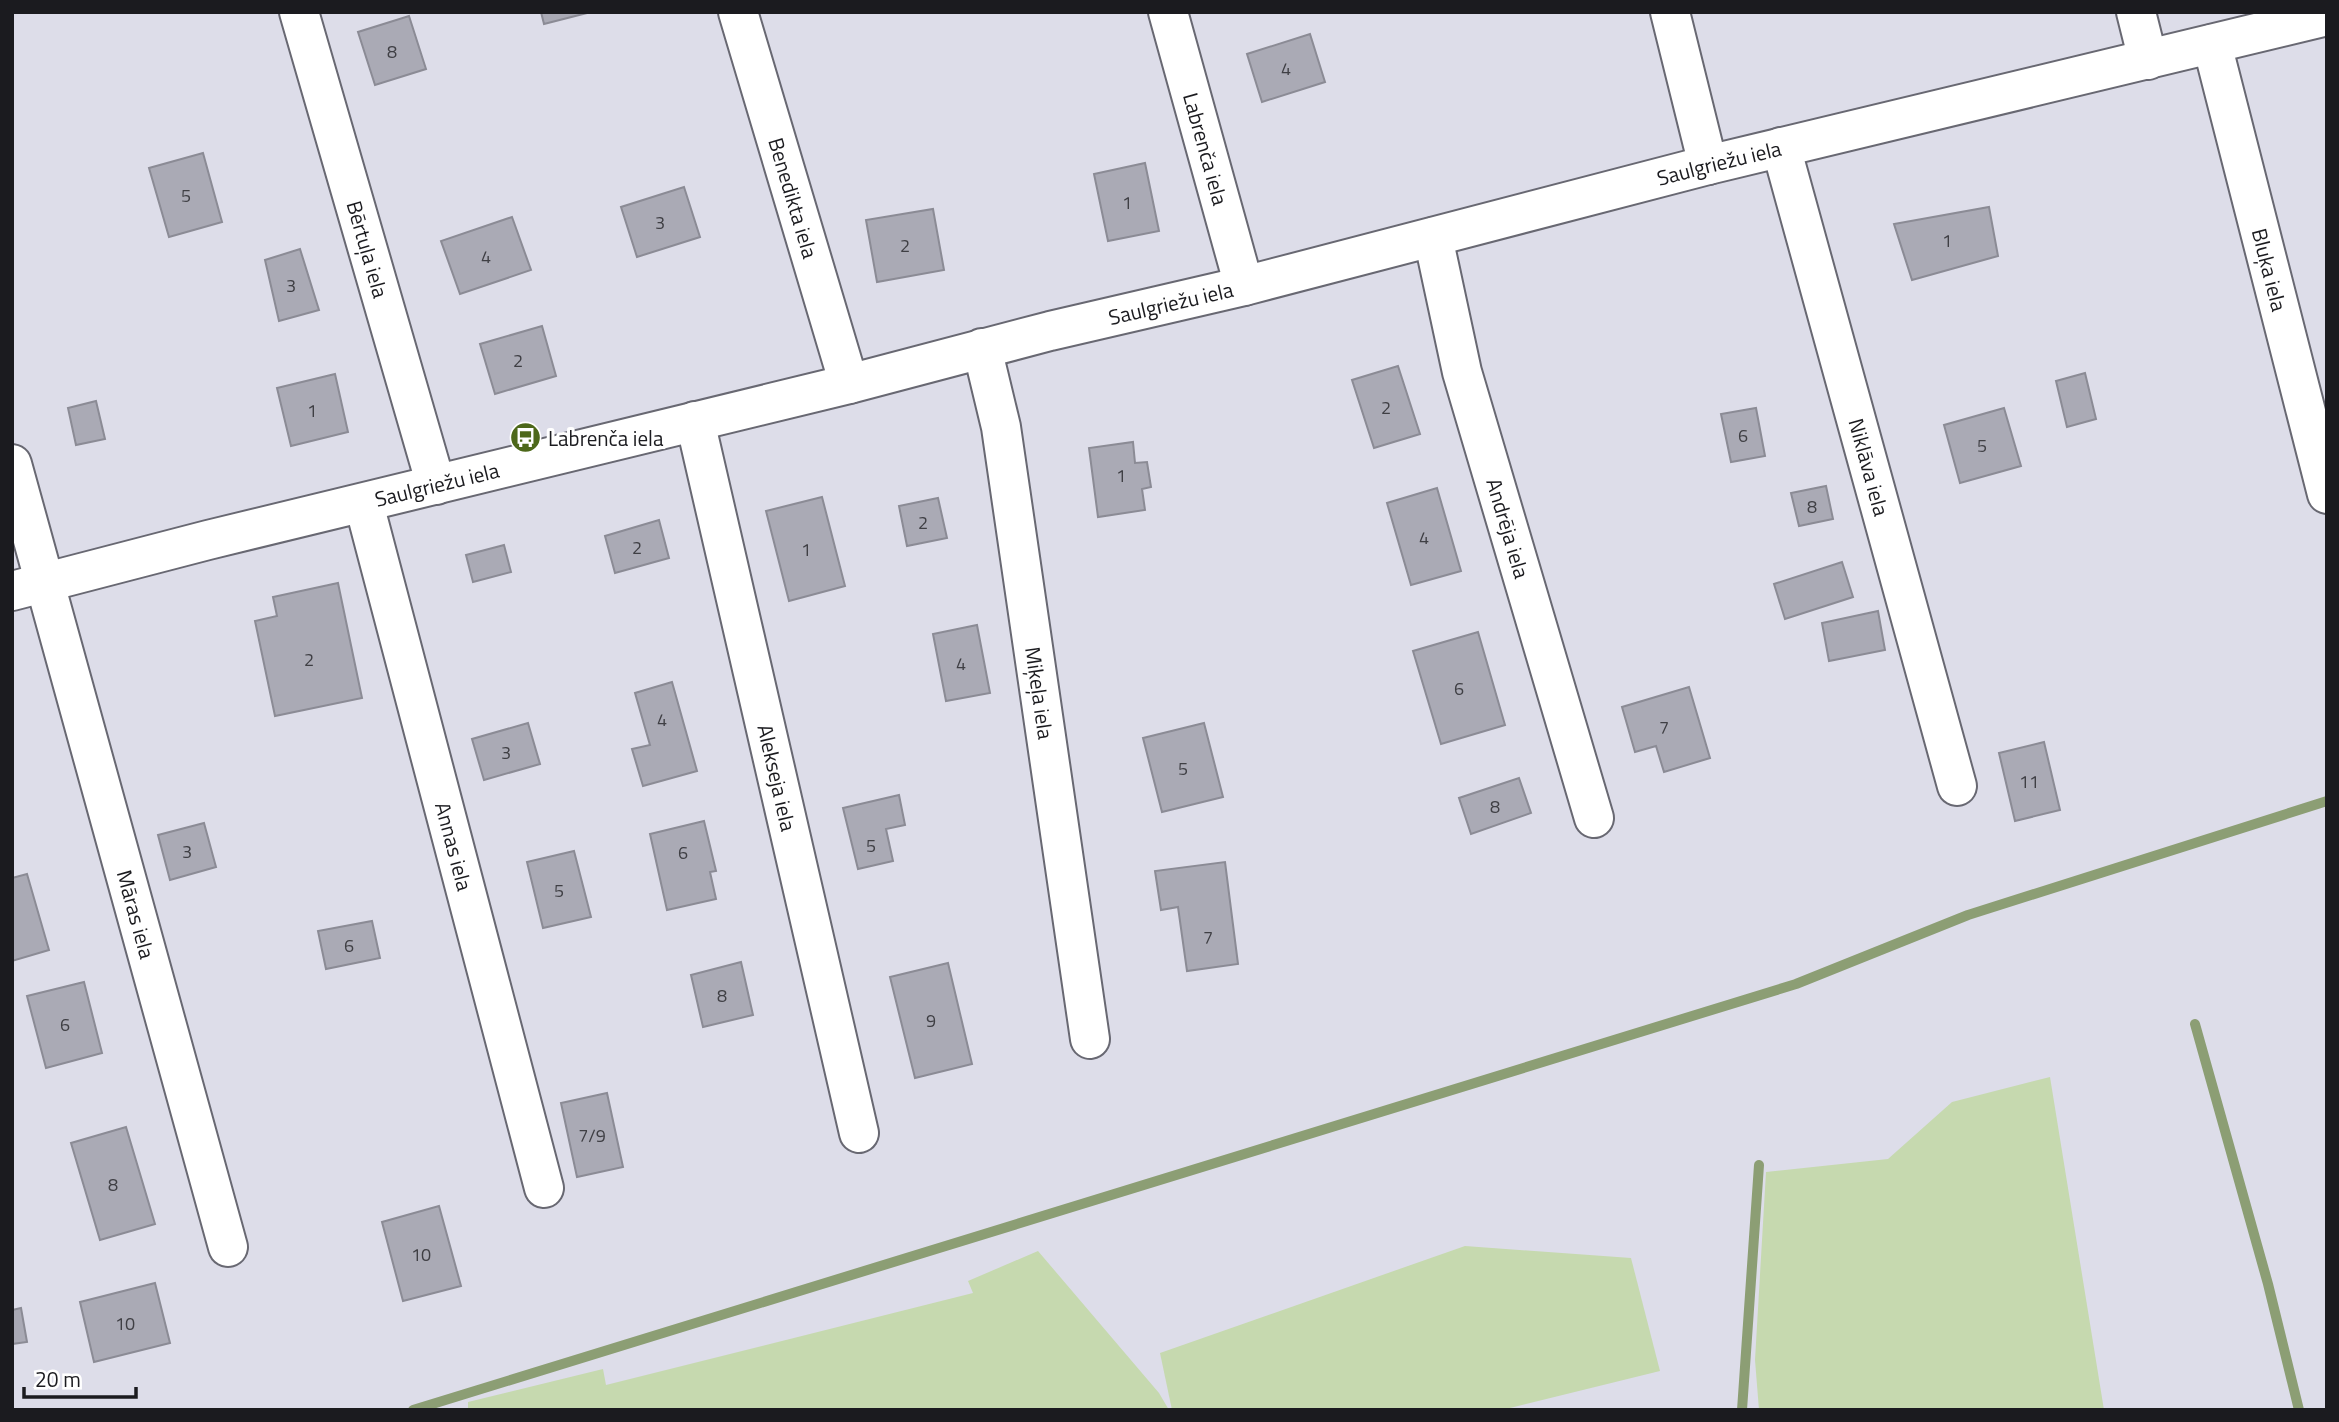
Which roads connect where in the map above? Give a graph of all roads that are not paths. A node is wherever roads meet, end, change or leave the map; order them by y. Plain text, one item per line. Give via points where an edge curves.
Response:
1 (299, 12) edge
2 (738, 12) edge
3 (1168, 12) edge
4 (1670, 12) edge
5 (2136, 12) edge
6 (2327, 16) edge
7 (2212, 44) junction
8 (2148, 60) junction
9 (1781, 147) junction
10 (1708, 165) junction
11 (1433, 237) junction
12 (1244, 286) junction
13 (982, 348) junction
14 (849, 384) junction
15 (695, 421) junction
16 (12, 464) edge
17 (436, 485) junction
18 (2327, 494) edge
19 (364, 504) junction
20 (28, 587) edge
21 (1957, 786) dead end
22 (1594, 818) dead end
23 (1090, 1039) dead end
24 (859, 1133) dead end
25 (544, 1188) dead end
26 (228, 1247) dead end

1 - 17 street, Bērtuļa iela
2 - 14 street, Benedikta iela
3 - 12 street, Labrenča iela
4 - 10 street
5 - 8 street
6 - 7 street, Saulgriežu iela
7 - 8 street, Saulgriežu iela
7 - 18 street, Bluķa iela
8 - 9 street, Saulgriežu iela
9 - 10 street, Saulgriežu iela
9 - 21 street, Niklāva iela
10 - 11 street, Saulgriežu iela
11 - 12 street, Saulgriežu iela
11 - 22 street, Andrēja iela via 1462,372
12 - 13 street, Saulgriežu iela
13 - 14 street, Saulgriežu iela
13 - 23 street, Miķeļa iela via 1001,426
14 - 15 street, Saulgriežu iela
15 - 17 street, Saulgriežu iela
15 - 24 street, Alekseja iela
16 - 20 street, Māras iela
17 - 19 street, Saulgriežu iela
19 - 20 street, Saulgriežu iela
19 - 25 street, Annas iela
20 - 26 street, Māras iela

